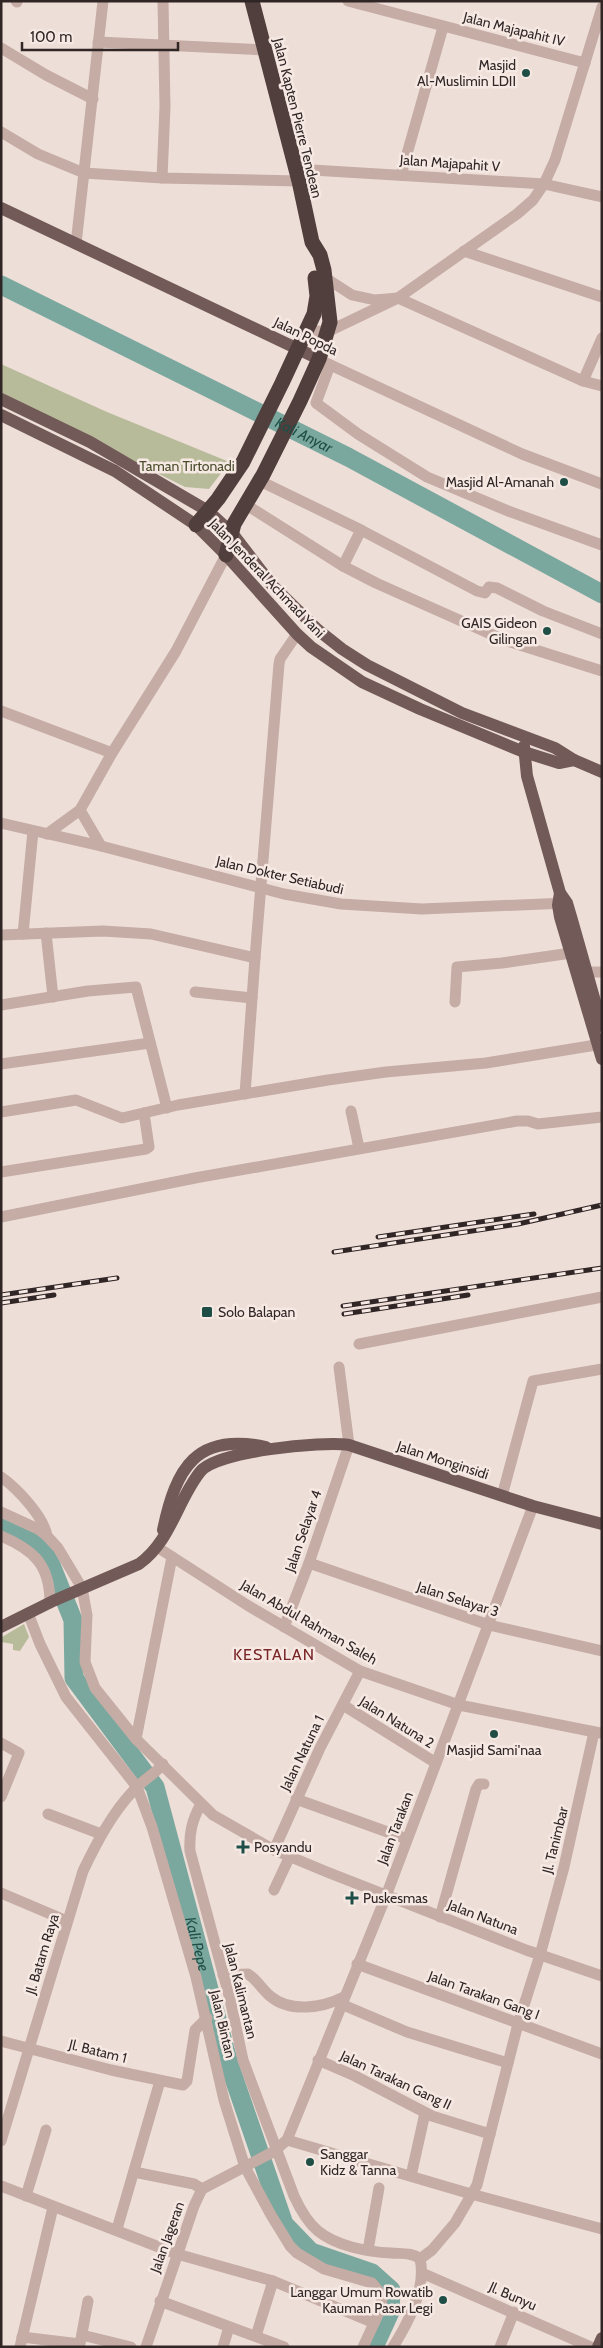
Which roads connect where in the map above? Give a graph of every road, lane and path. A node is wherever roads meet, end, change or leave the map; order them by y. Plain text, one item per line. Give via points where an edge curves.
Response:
1 (103, 1) edge
2 (163, 1) edge
3 (252, 1) edge
4 (348, 1) edge
5 (594, 1) edge
6 (602, 6) edge
7 (444, 27) junction
8 (98, 42) junction
9 (166, 46) junction
10 (1, 48) edge
11 (265, 50) junction
12 (585, 63) junction
13 (93, 99) junction
14 (1, 132) edge
15 (84, 173) junction
16 (297, 175) junction
17 (401, 175) junction
18 (162, 178) junction
19 (544, 184) junction
20 (602, 197) edge
21 (1, 208) edge
22 (76, 244) junction
23 (464, 251) junction
24 (320, 275) junction
25 (602, 297) edge
26 (398, 298) junction
27 (307, 330) junction
28 (327, 332) junction
29 (602, 338) edge
30 (298, 349) junction
31 (324, 362) junction
32 (583, 381) junction
33 (602, 386) edge
34 (1, 399) edge
35 (1, 415) edge
36 (262, 478) junction
37 (602, 484) edge
38 (246, 504) junction
39 (208, 511) junction
40 (196, 525) junction
41 (361, 530) junction
42 (232, 533) junction
43 (602, 546) edge
44 (226, 555) junction
45 (258, 566) junction
46 (343, 566) junction
47 (244, 578) junction
48 (296, 634) junction
49 (602, 634) edge
50 (602, 671) edge
51 (1, 711) edge
52 (525, 736) junction
53 (524, 752) junction
54 (112, 753) junction
55 (574, 760) junction
56 (602, 772) edge
57 (80, 810) junction
58 (1, 823) edge
59 (33, 831) junction
60 (46, 834) junction
61 (101, 846) junction
62 (261, 888) junction
63 (561, 900) junction
64 (46, 933) junction
65 (23, 934) junction
66 (1, 935) edge
67 (571, 953) junction
68 (255, 958) junction
69 (582, 972) junction
70 (602, 972) edge
71 (195, 992) dead end
72 (53, 997) junction
73 (252, 998) junction
74 (455, 1002) dead end
75 (1, 1005) edge
76 (602, 1026) edge
77 (150, 1043) junction
78 (600, 1045) edge
79 (602, 1059) edge
80 (1, 1064) edge
81 (245, 1094) junction
82 (167, 1108) junction
83 (1, 1112) edge
84 (351, 1112) dead end
85 (144, 1113) junction
86 (602, 1117) edge
87 (359, 1148) junction
88 (1, 1172) edge
89 (1, 1217) edge
90 (602, 1297) edge
91 (359, 1344) dead end
92 (339, 1367) dead end
93 (602, 1369) edge
94 (349, 1445) junction
95 (273, 1448) junction
96 (188, 1464) junction
97 (201, 1471) junction
98 (1, 1477) edge
99 (502, 1496) junction
100 (533, 1506) junction
101 (1, 1512) edge
102 (602, 1524) edge
103 (1, 1536) edge
104 (47, 1536) junction
105 (159, 1544) junction
106 (172, 1557) junction
107 (309, 1563) junction
108 (80, 1590) junction
109 (51, 1602) junction
110 (28, 1614) junction
111 (489, 1626) junction
112 (1, 1627) edge
113 (284, 1627) junction
114 (602, 1651) edge
115 (360, 1671) junction
116 (458, 1705) junction
117 (343, 1706) junction
118 (598, 1732) edge
119 (136, 1739) junction
120 (1, 1743) edge
121 (436, 1763) junction
122 (161, 1766) junction
123 (140, 1784) junction
124 (484, 1784) dead end
125 (1, 1797) edge
126 (296, 1799) junction
127 (201, 1804) junction
128 (48, 1814) dead end
129 (101, 1834) junction
130 (407, 1839) junction
131 (274, 1850) junction
132 (290, 1856) junction
133 (274, 1890) dead end
134 (1, 1893) edge
135 (386, 1896) junction
136 (440, 1917) junction
137 (67, 1921) junction
138 (540, 1955) junction
139 (357, 1964) junction
140 (223, 1975) junction
141 (602, 1976) edge
142 (343, 2001) junction
143 (207, 2018) junction
144 (518, 2024) junction
145 (1, 2040) edge
146 (30, 2050) junction
147 (602, 2054) edge
148 (318, 2060) junction
149 (508, 2063) junction
150 (160, 2081) junction
151 (425, 2113) junction
152 (46, 2130) dead end
153 (490, 2134) junction
154 (287, 2140) junction
155 (1, 2141) edge
156 (275, 2151) junction
157 (247, 2166) junction
158 (134, 2172) junction
159 (411, 2176) junction
160 (1, 2186) edge
161 (379, 2188) dead end
162 (202, 2189) junction
163 (471, 2194) junction
164 (26, 2196) junction
165 (53, 2207) junction
166 (602, 2229) edge
167 (117, 2230) junction
168 (368, 2250) junction
169 (176, 2254) junction
170 (420, 2260) junction
171 (422, 2273) junction
172 (273, 2281) junction
173 (88, 2300) dead end
174 (160, 2300) junction
175 (514, 2312) junction
176 (374, 2323) junction
177 (229, 2327) junction
178 (82, 2335) junction
179 (256, 2336) junction
180 (602, 2338) edge
181 (21, 2342) edge
182 (131, 2347) edge
183 (146, 2347) edge
184 (224, 2347) edge
185 (284, 2347) edge
186 (363, 2347) edge
187 (393, 2347) edge
188 (500, 2347) edge
189 (591, 2347) edge
190 (598, 2347) edge

1 - 8 street
2 - 9 street
3 - 11 highway, Jalan Kapten Pierre Tendean
4 - 7 street, Jalan Majapahit IV
5 - 6 street
6 - 12 street
7 - 12 street, Jalan Majapahit IV
7 - 17 street
8 - 9 street
8 - 13 street
9 - 11 street
9 - 18 street
10 - 13 street
11 - 16 highway, Jalan Kapten Pierre Tendean
12 - 19 street via 555,160
13 - 15 street
14 - 15 street, Jalan Majapahit V via 38,154
15 - 18 street, Jalan Majapahit V
15 - 22 street
16 - 17 street, Jalan Majapahit V
16 - 18 street, Jalan Majapahit V
16 - 24 highway, Jalan Kapten Pierre Tendean via 312,242 310,255
17 - 19 street, Jalan Majapahit V
19 - 20 street, Jalan Majapahit V
19 - 23 street via 533,200 517,214
21 - 22 main road, Jalan Popda
22 - 30 main road, Jalan Popda
23 - 25 street
23 - 26 street
24 - 26 street via 352,294 374,300
24 - 27 highway, Jalan Kapten Pierre Tendean via 316,305
24 - 28 highway, Jalan Kapten Pierre Tendean via 330,311
26 - 28 street
26 - 32 street
27 - 28 street
27 - 30 highway, Jalan Kapten Pierre Tendean
28 - 31 highway, Jalan Kapten Pierre Tendean
29 - 32 street
30 - 31 main road, Jalan Popda
30 - 39 highway, Jalan Kapten Pierre Tendean via 243,462
31 - 36 highway, Jalan Kapten Pierre Tendean via 300,401
31 - 37 street, Jalan Popda via 514,451
31 - 43 street via 316,403 358,434 427,477
32 - 33 street
34 - 39 main road, Jalan Jenderal Achmad Yani via 90,442
35 - 40 main road, Jalan Jenderal Achmad Yani via 115,471
36 - 38 highway, Jalan Kapten Pierre Tendean
36 - 41 street
38 - 42 highway, Jalan Kapten Pierre Tendean
38 - 46 street
39 - 40 highway, Jalan Kapten Pierre Tendean
39 - 42 main road, Jalan Jenderal Achmad Yani
40 - 44 main road, Jalan Jenderal Achmad Yani
41 - 46 street
41 - 49 street via 477,591 485,593 489,587 497,588 543,611
42 - 44 highway, Jalan Kapten Pierre Tendean
42 - 45 main road, Jalan Jenderal Achmad Yani
44 - 47 main road, Jalan Jenderal Achmad Yani
44 - 54 street via 180,644
45 - 47 main road
45 - 52 main road, Jalan Jenderal Achmad Yani via 318,630 342,649 462,713
46 - 50 street via 494,636
47 - 48 main road, Jalan Jenderal Achmad Yani
48 - 53 main road, Jalan Jenderal Achmad Yani via 362,682 420,710
48 - 62 street via 279,664
51 - 54 street
52 - 53 main road
52 - 55 main road, Jalan Jenderal Achmad Yani
53 - 55 main road, Jalan Jenderal Achmad Yani via 559,763
53 - 63 main road via 527,776
54 - 57 street
55 - 56 main road, Jalan Jenderal Achmad Yani
57 - 60 street
57 - 61 street
58 - 59 street, Jalan Dokter Setiabudi
59 - 60 street, Jalan Dokter Setiabudi
59 - 65 street
60 - 61 street, Jalan Dokter Setiabudi
61 - 62 street, Jalan Dokter Setiabudi
62 - 63 street, Jalan Dokter Setiabudi via 341,904 386,908
62 - 68 street
63 - 67 main road
63 - 69 main road
64 - 65 street
64 - 68 street via 103,931 150,934
64 - 72 street
65 - 66 street
67 - 69 main road
67 - 74 street via 457,967
68 - 73 street
69 - 70 street
69 - 76 main road
69 - 78 main road
71 - 73 street
72 - 75 street
72 - 77 street via 136,987
73 - 81 street
77 - 80 street
77 - 82 street
78 - 79 main road
78 - 81 street via 486,1063 386,1072
81 - 82 street
82 - 85 street
83 - 85 street via 76,1100 122,1118
84 - 87 street
85 - 88 street via 146,1149
86 - 87 street via 538,1124 520,1120
87 - 89 street
90 - 91 street
92 - 94 street
93 - 99 street via 533,1381
94 - 95 main road, Jalan Monginsidi
94 - 99 main road, Jalan Monginsidi
94 - 107 street, Jalan Selayar 4
95 - 96 main road, Jalan Monginsidi via 246,1444 216,1446 199,1453
95 - 97 main road, Jalan Monginsidi via 216,1460
96 - 97 main road
96 - 105 main road via 168,1510
97 - 105 main road
98 - 104 street via 34,1510
99 - 100 main road, Jalan Monginsidi
100 - 102 main road, Jalan Monginsidi
100 - 111 street, Jalan Tarakan
101 - 104 street
103 - 109 street via 34,1555 48,1582
104 - 108 street via 58,1548
105 - 106 street, Jalan Abdul Rahman Saleh
105 - 108 main road via 133,1567
106 - 113 street, Jalan Abdul Rahman Saleh
106 - 119 street
107 - 111 street, Jalan Selayar 3
107 - 113 street, Jalan Selayar 4
108 - 109 main road
108 - 119 street via 87,1608 87,1669 95,1688
109 - 110 main road
110 - 112 main road
110 - 123 street, Jalan Bintan via 66,1697
111 - 114 street, Jalan Selayar 3
111 - 116 street, Jalan Tarakan
113 - 115 street, Jalan Abdul Rahman Saleh
115 - 116 street, Jalan Abdul Rahman Saleh
115 - 117 street, Jalan Natuna 1
116 - 118 street, Jalan Abdul Rahman Saleh
116 - 121 street, Jalan Tarakan
117 - 121 street, Jalan Natuna 2
117 - 126 street, Jalan Natuna 1
118 - 138 street, Jl. Tanimbar
119 - 122 street
120 - 125 street via 19,1753
121 - 130 street, Jalan Tarakan
122 - 123 street, Jl. Batam Raya
122 - 127 street
123 - 129 street, Jl. Batam Raya via 118,1808
123 - 143 street, Jalan Bintan
124 - 136 street via 479,1784 476,1789
126 - 130 street
126 - 131 street, Jalan Natuna 1
127 - 131 street, Jalan Natuna via 213,1815
127 - 140 street, Jalan Kalimantan via 189,1835 190,1851
128 - 129 street
129 - 137 street, Jl. Batam Raya via 83,1871
130 - 135 street, Jalan Tarakan
131 - 132 street, Jalan Natuna
132 - 133 street
132 - 135 street, Jalan Natuna
134 - 137 street
135 - 136 street, Jalan Natuna
135 - 139 street, Jalan Tarakan
136 - 138 street, Jalan Natuna
137 - 146 street, Jl. Batam Raya
138 - 141 street, Jalan Natuna
138 - 144 street, Jl. Tanimbar
139 - 142 street, Jalan Tarakan
139 - 144 street, Jalan Tarakan Gang I
140 - 142 street via 248,1974 271,1997 293,2007
140 - 156 street, Jalan Kalimantan via 243,2060
142 - 148 street, Jalan Tarakan
142 - 149 street via 407,2032
143 - 150 street, Jl. Batam 1 via 195,2030 186,2083
143 - 157 street, Jalan Bintan via 224,2100
144 - 147 street, Jalan Tarakan Gang I
144 - 149 street, Jl. Tanimbar
145 - 146 street, Jl. Batam 1
146 - 150 street, Jl. Batam 1
146 - 155 street, Jl. Batam Raya
148 - 151 street, Jalan Tarakan Gang II
148 - 154 street, Jalan Tarakan
149 - 153 street, Jl. Tanimbar
150 - 158 street
151 - 153 street, Jalan Tarakan Gang II
151 - 159 street
152 - 164 street
153 - 163 street, Jl. Tanimbar via 477,2185
154 - 156 street, Jalan Tarakan
154 - 159 street
156 - 157 street, Jalan Tarakan
156 - 168 street, Jalan Kalimantan via 302,2212 312,2225 333,2239
157 - 162 street
157 - 176 street, Jalan Bintan via 275,2223 297,2253 324,2269 364,2280 376,2288 382,2306
158 - 162 street via 194,2184
158 - 167 street
159 - 163 street
160 - 164 street
161 - 168 street
162 - 169 street, Jalan Jageran
163 - 166 street
163 - 170 street, Jl. Tanimbar via 455,2223
164 - 165 street
165 - 167 street
165 - 181 street
167 - 169 street
168 - 170 street, Jalan Kalimantan via 413,2254
169 - 172 street
169 - 174 street, Jalan Jageran
170 - 171 street
171 - 175 street, Jl. Bunyu
171 - 187 street via 408,2319
172 - 176 street
172 - 179 street
173 - 178 street
174 - 177 street
174 - 183 street, Jalan Jageran
175 - 188 street
175 - 189 street, Jl. Bunyu
176 - 186 street, Jalan Bintan
177 - 179 street
177 - 184 street
178 - 181 street via 78,2345
178 - 182 street
179 - 185 street
180 - 190 main road

